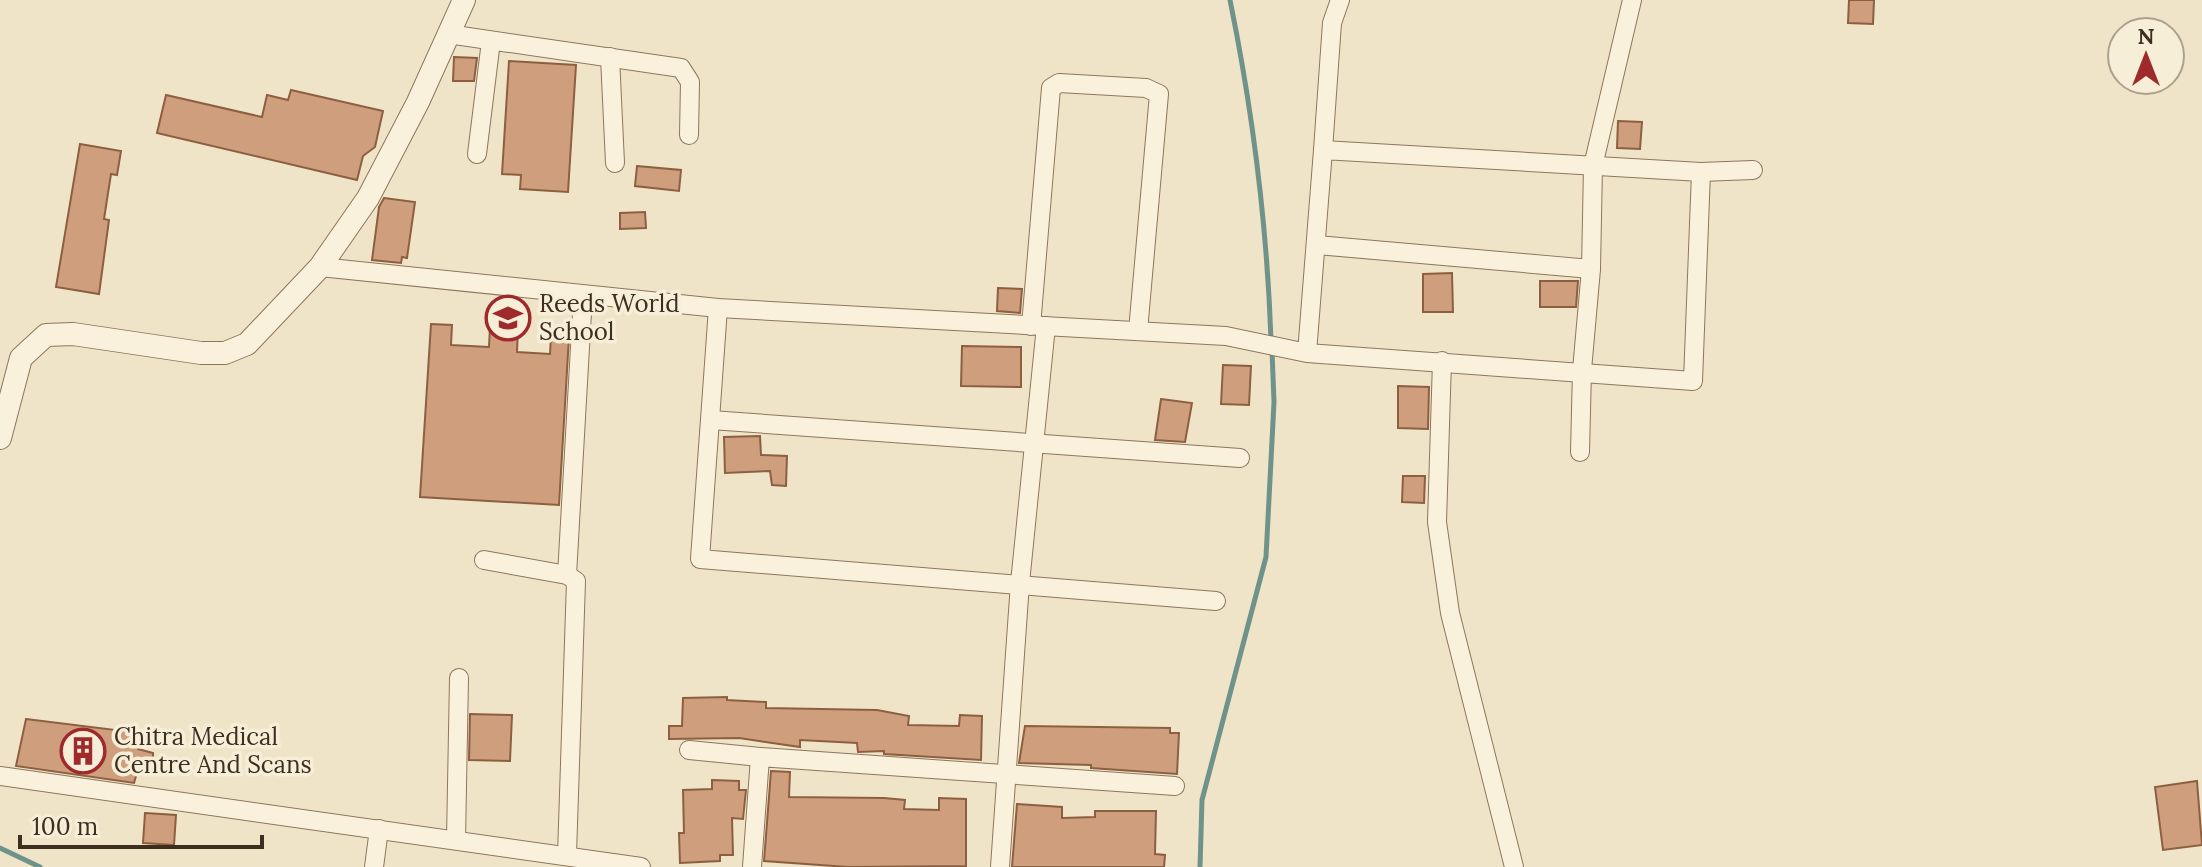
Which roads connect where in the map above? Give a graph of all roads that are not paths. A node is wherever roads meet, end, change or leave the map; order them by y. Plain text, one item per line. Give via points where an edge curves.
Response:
1 (464, 0) edge
2 (1340, 0) edge
3 (1632, 0) edge
4 (448, 34) junction
5 (491, 41) junction
6 (610, 57) junction
7 (689, 135) dead end
8 (1323, 150) junction
9 (477, 154) dead end
10 (615, 163) dead end
11 (1593, 166) junction
12 (1753, 170) dead end
13 (1701, 172) junction
14 (1317, 245) junction
15 (320, 267) junction
16 (1591, 269) junction
17 (583, 295) junction
18 (718, 308) junction
19 (1039, 326) junction
20 (1138, 331) junction
21 (1307, 353) junction
22 (1442, 361) junction
23 (1582, 370) junction
24 (711, 420) junction
25 (0, 438) edge
26 (1036, 441) junction
27 (1580, 452) dead end
28 (1240, 458) dead end
29 (484, 560) dead end
30 (567, 575) junction
31 (1020, 583) junction
32 (1216, 601) dead end
33 (459, 678) dead end
34 (689, 750) dead end
35 (760, 757) junction
36 (1008, 774) junction
37 (0, 776) edge
38 (1175, 786) dead end
39 (379, 829) junction
40 (456, 840) junction
41 (577, 860) edge
42 (644, 866) edge
43 (374, 867) edge
44 (752, 867) edge
45 (1000, 867) edge
46 (1514, 867) edge

1 - 4 street
2 - 8 street via 1332,23
3 - 11 street
4 - 5 street
4 - 15 street via 368,198
5 - 6 street
5 - 9 street
6 - 7 street via 687,73
6 - 10 street
8 - 11 street
8 - 14 street
11 - 13 street
11 - 16 street
12 - 13 street
13 - 23 street via 1693,381
14 - 16 street
14 - 21 street
15 - 17 street
15 - 25 street via 247,344 225,353 46,335 21,358
16 - 23 street
17 - 18 street
17 - 30 street
18 - 19 street
18 - 24 street
19 - 20 street
19 - 20 street via 1051,88 1059,83 1146,88 1159,94
19 - 26 street
20 - 21 street via 1257,341
21 - 22 street
22 - 23 street
22 - 46 street via 1437,522 1447,598
23 - 27 street
24 - 26 street
24 - 31 street via 700,559
26 - 28 street
26 - 31 street
29 - 30 street
30 - 41 street via 576,581 577,592
31 - 32 street
31 - 36 street
33 - 40 street
34 - 35 street
35 - 36 street
35 - 44 street
36 - 38 street
36 - 45 street
37 - 39 street
39 - 40 street
39 - 43 street
40 - 41 street
41 - 42 street

